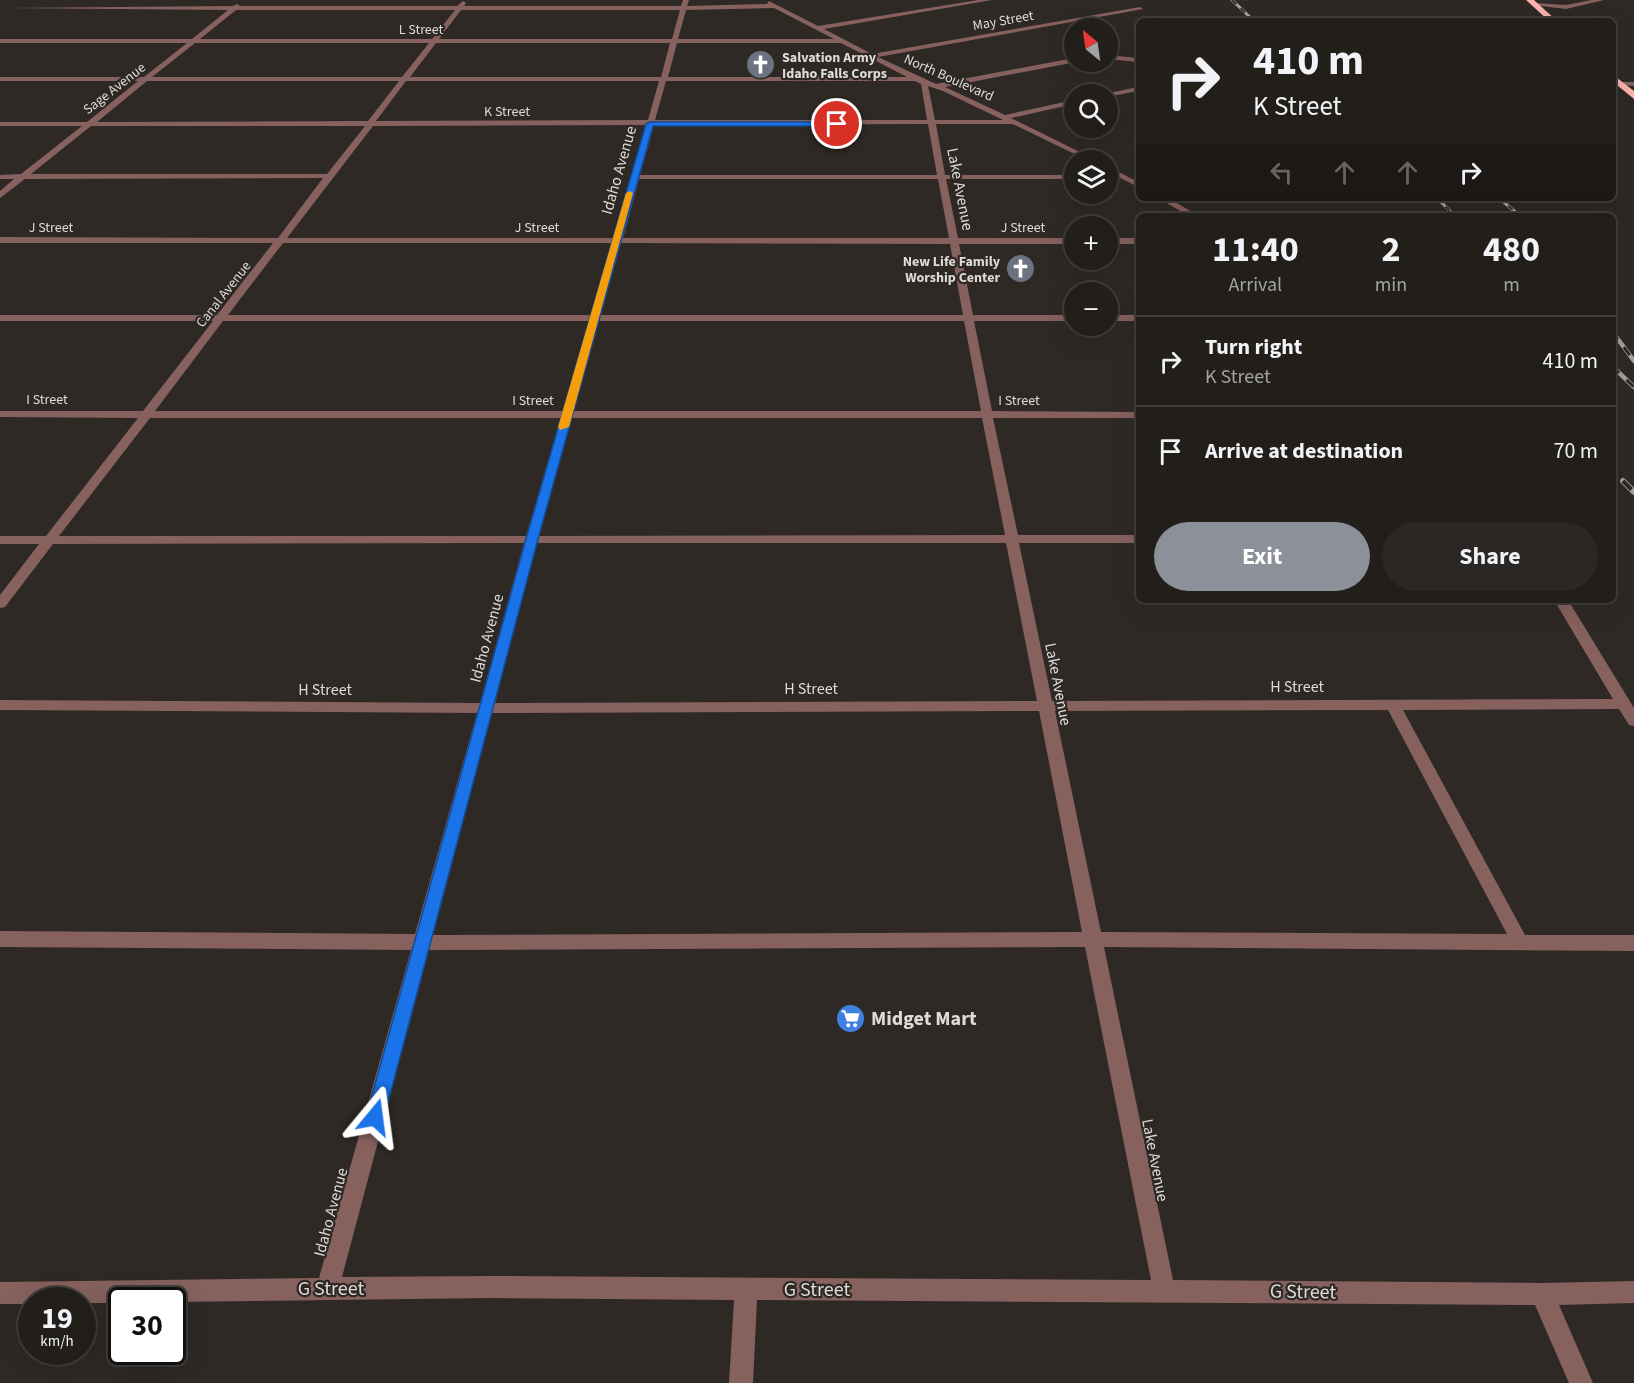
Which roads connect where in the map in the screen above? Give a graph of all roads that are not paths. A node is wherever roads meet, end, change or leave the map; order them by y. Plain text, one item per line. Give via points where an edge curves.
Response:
1 (23, 0) edge
2 (244, 0) edge
3 (784, 0) edge
4 (989, 0) edge
5 (1601, 0) edge
6 (766, 1) edge
7 (1533, 3) edge
8 (462, 4) edge
9 (685, 4) edge
10 (776, 6) junction
11 (9, 8) junction
12 (234, 8) junction
13 (1140, 9) dead end
14 (0, 14) edge
15 (1550, 18) edge
16 (817, 28) junction
17 (0, 41) edge
18 (193, 41) junction
19 (434, 41) junction
20 (673, 41) junction
21 (842, 41) junction
22 (872, 56) junction
23 (1118, 58) edge
24 (1136, 60) edge
25 (1064, 62) edge
26 (0, 79) edge
27 (145, 79) junction
28 (404, 80) junction
29 (663, 80) junction
30 (1616, 80) edge
31 (926, 83) junction
32 (1621, 84) junction
33 (1634, 84) edge
34 (1136, 89) edge
35 (1118, 93) edge
36 (1634, 96) edge
37 (1064, 104) edge
38 (1004, 117) junction
39 (1014, 122) junction
40 (0, 124) edge
41 (88, 124) junction
42 (369, 124) junction
43 (650, 124) junction
44 (930, 124) junction
45 (1071, 150) edge
46 (1118, 174) edge
47 (331, 176) junction
48 (940, 176) junction
49 (0, 177) edge
50 (24, 177) junction
51 (634, 177) junction
52 (1064, 177) edge
53 (1118, 177) edge
54 (1123, 177) junction
55 (1136, 184) edge
56 (0, 195) edge
57 (1168, 201) edge
58 (1190, 213) edge
59 (0, 240) edge
60 (282, 240) junction
61 (616, 240) junction
62 (953, 240) junction
63 (1064, 241) edge
64 (1118, 241) edge
65 (1136, 241) edge
66 (596, 316) junction
67 (0, 318) edge
68 (221, 318) junction
69 (968, 318) junction
70 (1064, 318) edge
71 (1118, 318) edge
72 (1136, 318) edge
73 (0, 414) edge
74 (147, 415) junction
75 (567, 415) junction
76 (987, 415) junction
77 (1136, 415) edge
78 (532, 539) junction
79 (1013, 539) junction
80 (1136, 539) edge
81 (0, 540) edge
82 (50, 540) junction
83 (1563, 603) edge
84 (0, 604) edge
85 (1392, 704) junction
86 (1623, 704) junction
87 (0, 705) edge
88 (1045, 705) junction
89 (486, 708) junction
90 (1634, 721) edge
91 (0, 939) edge
92 (1093, 939) junction
93 (1520, 942) junction
94 (424, 943) junction
95 (1634, 943) edge
96 (328, 1288) junction
97 (746, 1289) junction
98 (1164, 1290) junction
99 (1634, 1292) edge
100 (0, 1293) edge
101 (1542, 1294) junction
102 (741, 1383) edge
103 (1581, 1383) edge

1 - 11 street
2 - 12 street, Sage Avenue
3 - 6 street
4 - 16 street
5 - 7 street via 1566,7
6 - 10 street, North Boulevard
7 - 15 highway
8 - 9 street
8 - 12 street
8 - 19 street, Canal Avenue
9 - 10 street
9 - 20 street, Idaho Avenue
10 - 16 street, North Boulevard
11 - 12 street
11 - 14 street
12 - 18 street, Sage Avenue
13 - 22 street, May Street
16 - 21 street, North Boulevard
17 - 18 street, L Street
18 - 19 street, L Street
18 - 27 street, Sage Avenue
19 - 20 street, L Street
19 - 28 street, Canal Avenue
20 - 21 street, L Street
20 - 29 street, Idaho Avenue
21 - 22 street, North Boulevard
22 - 31 street, North Boulevard
23 - 24 street
25 - 31 street
26 - 27 street
27 - 28 street
27 - 41 street, Sage Avenue
28 - 29 street
28 - 42 street, Canal Avenue
29 - 31 street
29 - 43 street, Idaho Avenue
30 - 32 highway
31 - 38 street, North Boulevard
31 - 44 street, Lake Avenue
32 - 33 street
32 - 36 highway
34 - 35 street
37 - 38 street
38 - 39 street, North Boulevard
39 - 44 street, K Street
39 - 45 street, North Boulevard
40 - 41 street, K Street
41 - 42 street, K Street
41 - 50 street, Sage Avenue
42 - 43 street, K Street
42 - 47 street, Canal Avenue
43 - 44 street, K Street
43 - 51 street, Idaho Avenue
44 - 48 street, Lake Avenue
46 - 54 street
47 - 50 street
47 - 60 street, Canal Avenue
48 - 51 street
48 - 52 street
48 - 62 street, Lake Avenue
49 - 50 street
50 - 56 street, Sage Avenue
51 - 61 street, Idaho Avenue
53 - 54 street
54 - 55 street
57 - 58 street
59 - 60 street, J Street
60 - 61 street, J Street
60 - 68 street, Canal Avenue
61 - 62 street, J Street
61 - 66 street, Idaho Avenue
62 - 63 street, J Street
62 - 69 street, Lake Avenue
64 - 65 street
66 - 68 street
66 - 69 street
66 - 75 street, Idaho Avenue
67 - 68 street
68 - 74 street, Canal Avenue
69 - 70 street
69 - 76 street, Lake Avenue
71 - 72 street
73 - 74 street, I Street
74 - 75 street, I Street
74 - 82 street, Canal Avenue
75 - 76 street, I Street
75 - 78 street, Idaho Avenue
76 - 77 street, I Street
76 - 79 street, Lake Avenue
78 - 79 street
78 - 82 street
78 - 89 street, Idaho Avenue
79 - 80 street
79 - 88 street, Lake Avenue
81 - 82 street
82 - 84 street, Canal Avenue
83 - 86 street
85 - 86 street, H Street
85 - 88 street, H Street
85 - 93 street
86 - 90 street
87 - 89 street, H Street
88 - 89 street, H Street
88 - 92 street, Lake Avenue
89 - 94 street, Idaho Avenue
91 - 94 street
92 - 93 street
92 - 94 street
92 - 98 street, Lake Avenue
93 - 95 street
94 - 96 street, Idaho Avenue
96 - 97 street, G Street
96 - 100 street, G Street
97 - 98 street, G Street
97 - 102 street
98 - 101 street, G Street
99 - 101 street, G Street
101 - 103 street

